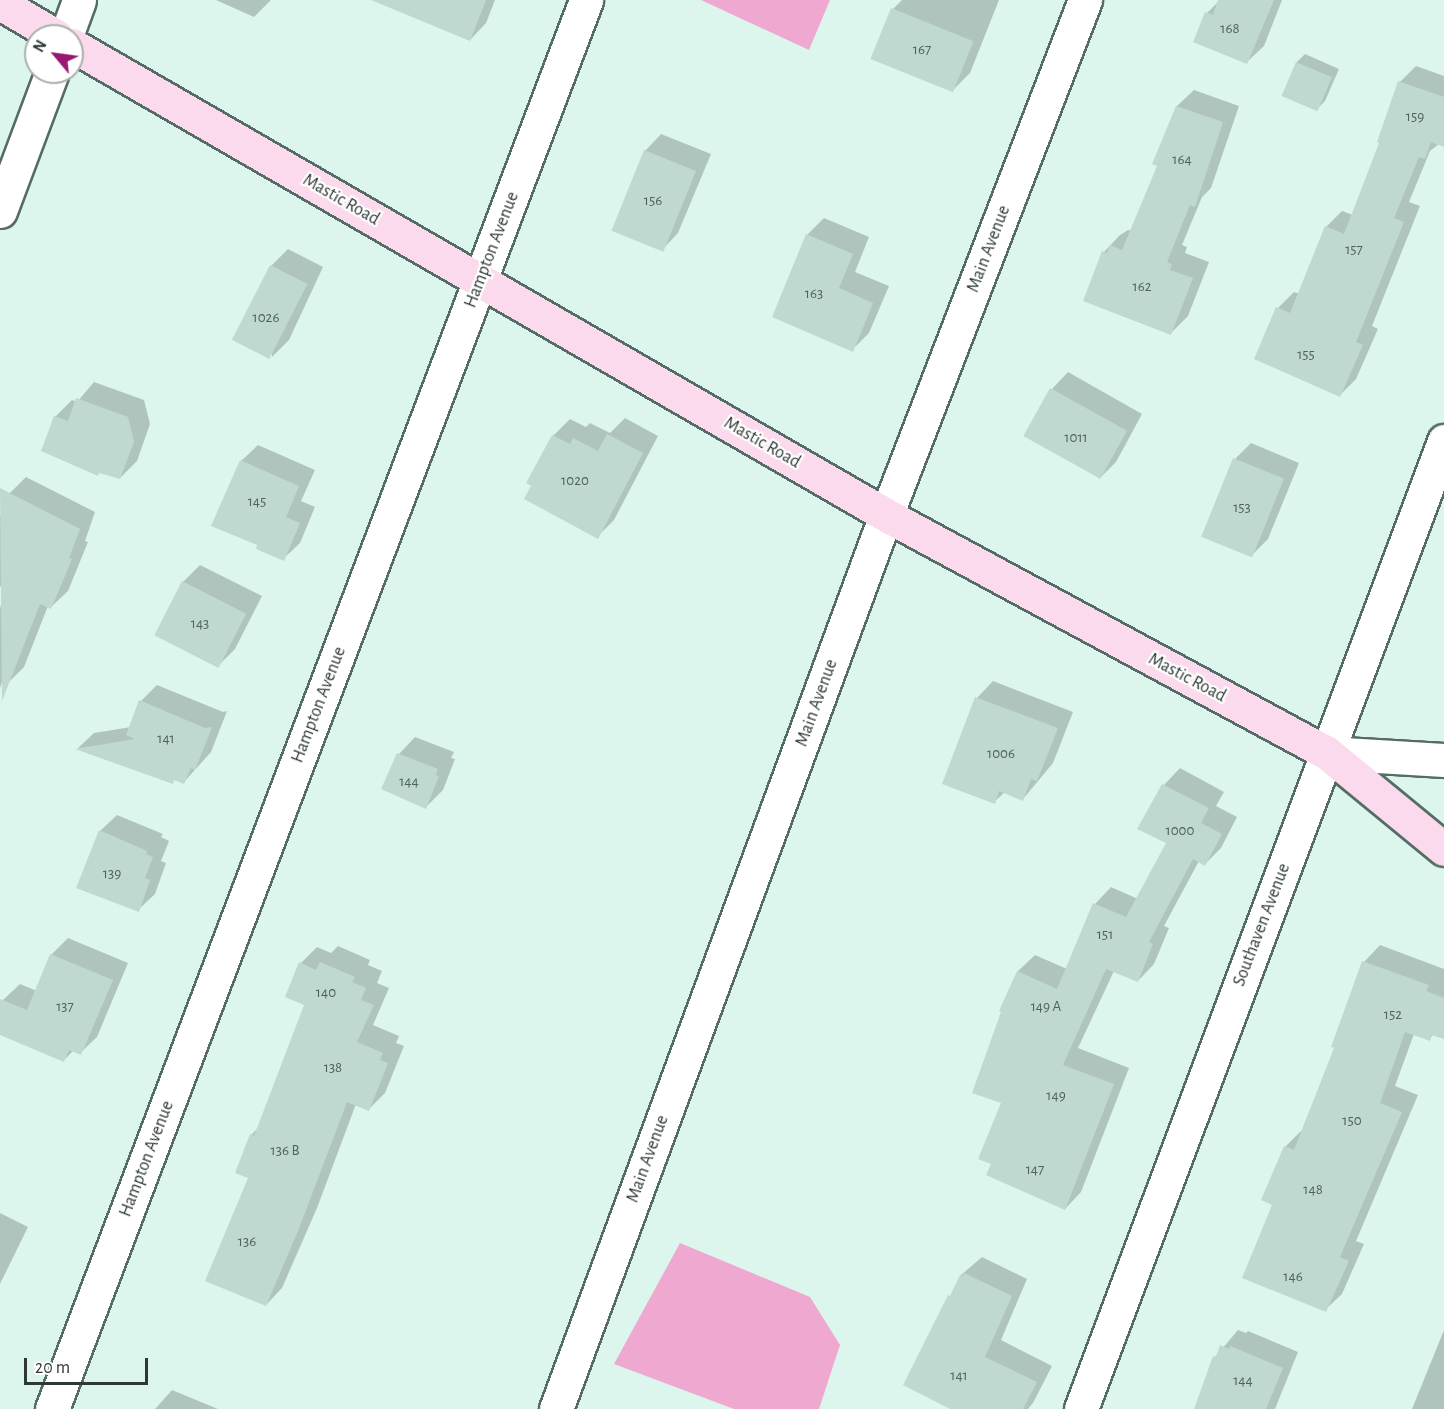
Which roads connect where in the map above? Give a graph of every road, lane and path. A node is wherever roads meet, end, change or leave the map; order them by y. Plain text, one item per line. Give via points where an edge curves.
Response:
1 (79, 0) edge
2 (586, 0) edge
3 (1085, 0) edge
4 (0, 3) edge
5 (36, 24) edge
6 (70, 24) edge
7 (84, 52) edge
8 (48, 84) edge
9 (0, 211) edge
10 (480, 280) junction
11 (1444, 441) edge
12 (886, 515) junction
13 (1327, 753) junction
14 (1444, 760) edge
15 (1444, 849) edge
16 (52, 1409) edge
17 (556, 1409) edge
18 (1081, 1409) edge

1 - 6 street
2 - 10 street, Hampton Avenue
3 - 12 street, Main Avenue
4 - 5 main road
7 - 10 main road, Mastic Road
8 - 9 street
10 - 12 main road, Mastic Road
10 - 16 street, Hampton Avenue
11 - 13 street, Southaven Avenue
12 - 13 main road, Mastic Road
12 - 17 street, Main Avenue
13 - 14 street
13 - 15 main road, Mastic Road
13 - 18 street, Southaven Avenue

